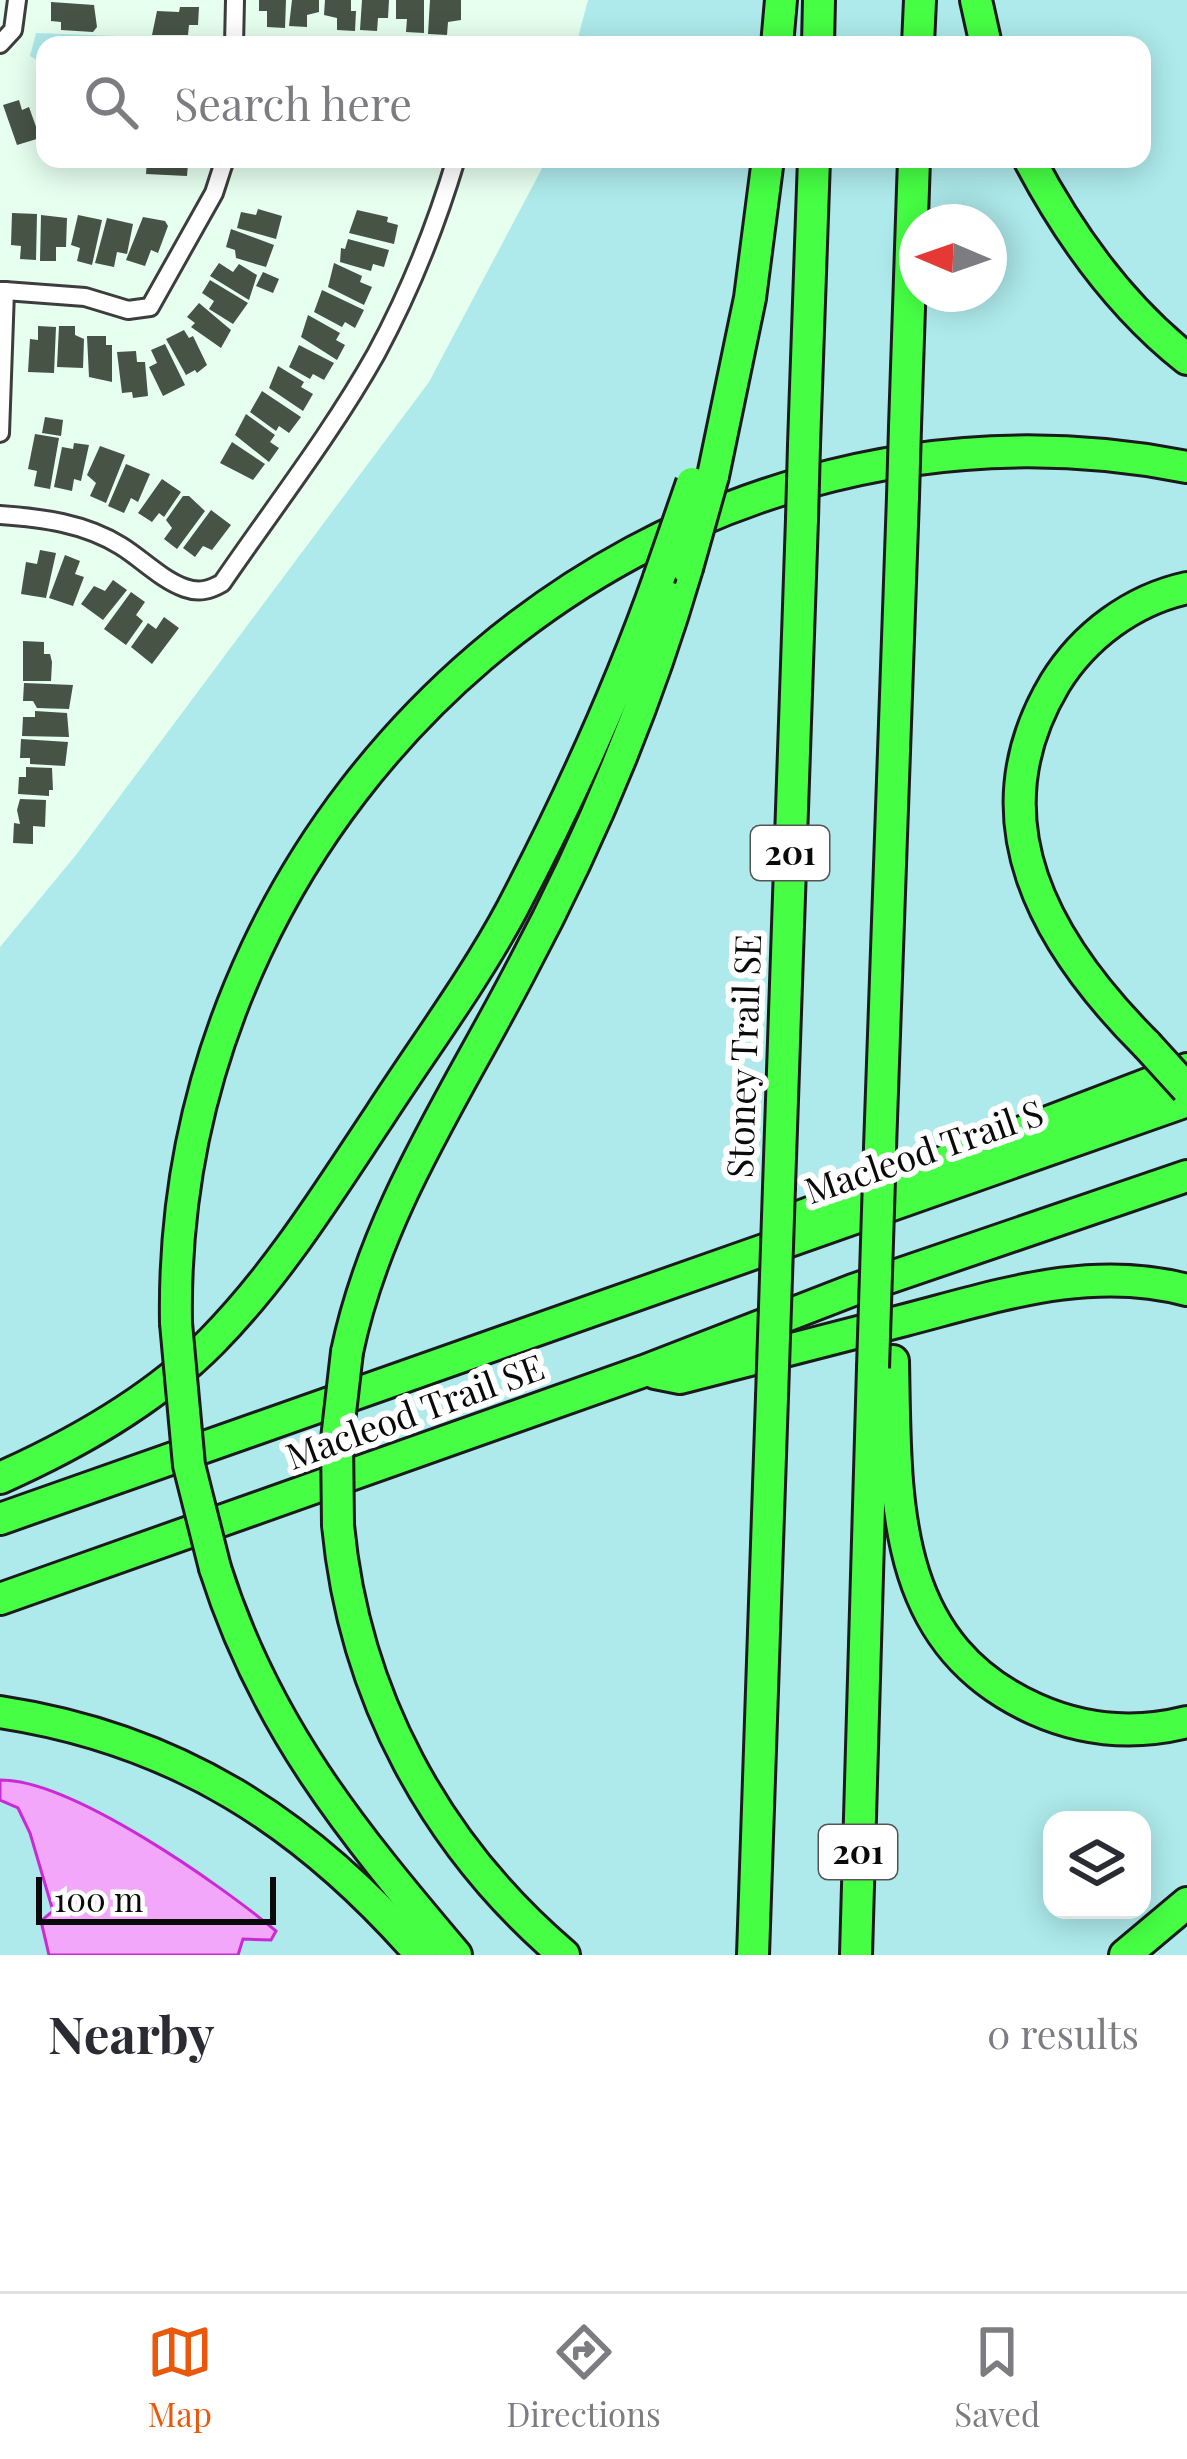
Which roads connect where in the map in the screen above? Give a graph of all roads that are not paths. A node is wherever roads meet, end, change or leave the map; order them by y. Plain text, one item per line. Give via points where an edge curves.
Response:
1 (17, 0) edge
2 (236, 0) edge
3 (781, 0) edge
4 (819, 0) edge
5 (920, 0) edge
6 (976, 0) edge
7 (234, 36) edge
8 (778, 36) edge
9 (818, 36) edge
10 (918, 36) edge
11 (984, 36) edge
12 (0, 44) edge
13 (222, 168) edge
14 (453, 168) edge
15 (767, 168) edge
16 (814, 168) edge
17 (914, 168) edge
18 (1035, 168) edge
19 (2, 291) edge
20 (1187, 359) edge
21 (0, 433) edge
22 (1187, 467) edge
23 (0, 515) edge
24 (674, 573) junction
25 (1187, 588) edge
26 (1187, 1069) edge
27 (1187, 1088) edge
28 (1187, 1101) edge
29 (1187, 1177) edge
30 (686, 1276) junction
31 (1187, 1290) edge
32 (883, 1364) junction
33 (644, 1371) junction
34 (0, 1478) edge
35 (0, 1519) edge
36 (0, 1599) edge
37 (0, 1712) edge
38 (1187, 1722) edge
39 (1187, 1903) edge
40 (1187, 1928) edge
41 (421, 1955) edge
42 (456, 1955) edge
43 (564, 1955) edge
44 (753, 1955) edge
45 (856, 1955) edge
46 (1125, 1955) edge
47 (1150, 1955) edge

1 - 12 street via 14,29
2 - 7 street
3 - 8 highway
4 - 9 highway
5 - 10 highway
6 - 11 highway
13 - 19 street via 150,307
14 - 23 street via 376,353 222,583 182,587 91,532
15 - 24 highway, bridge via 757,253
16 - 44 highway, Stoney Trail SE / 201, bridge
17 - 32 highway, 201, bridge via 880,1148
18 - 20 highway via 1114,288
19 - 21 street
22 - 42 highway, bridge via 1090,454 973,455 868,469 735,505 595,572 466,666 356,784 272,915 242,978 196,1124 179,1218 176,1323 189,1465 242,1644 299,1753
24 - 34 highway via 511,910 284,1256 210,1343 156,1388 88,1435
24 - 43 highway, bridge via 638,715 574,865 386,1225 347,1352 336,1456 345,1580 381,1707 410,1768 478,1868
25 - 27 highway, bridge via 1115,620 1072,656 1038,712 1018,814 1042,904 1089,983
26 - 30 highway via 821,1206
28 - 30 highway, Macleod Trail S
29 - 33 highway, Macleod Trail SE
30 - 35 highway, Macleod Trail SE
31 - 33 highway via 1096,1279 1042,1286 680,1378
32 - 38 highway via 901,1533 916,1586 953,1647 981,1677 1054,1717 1137,1730
32 - 45 highway, 201
33 - 36 highway, Macleod Trail SE
37 - 41 highway via 138,1745 217,1782 304,1838
39 - 46 highway
40 - 47 highway

